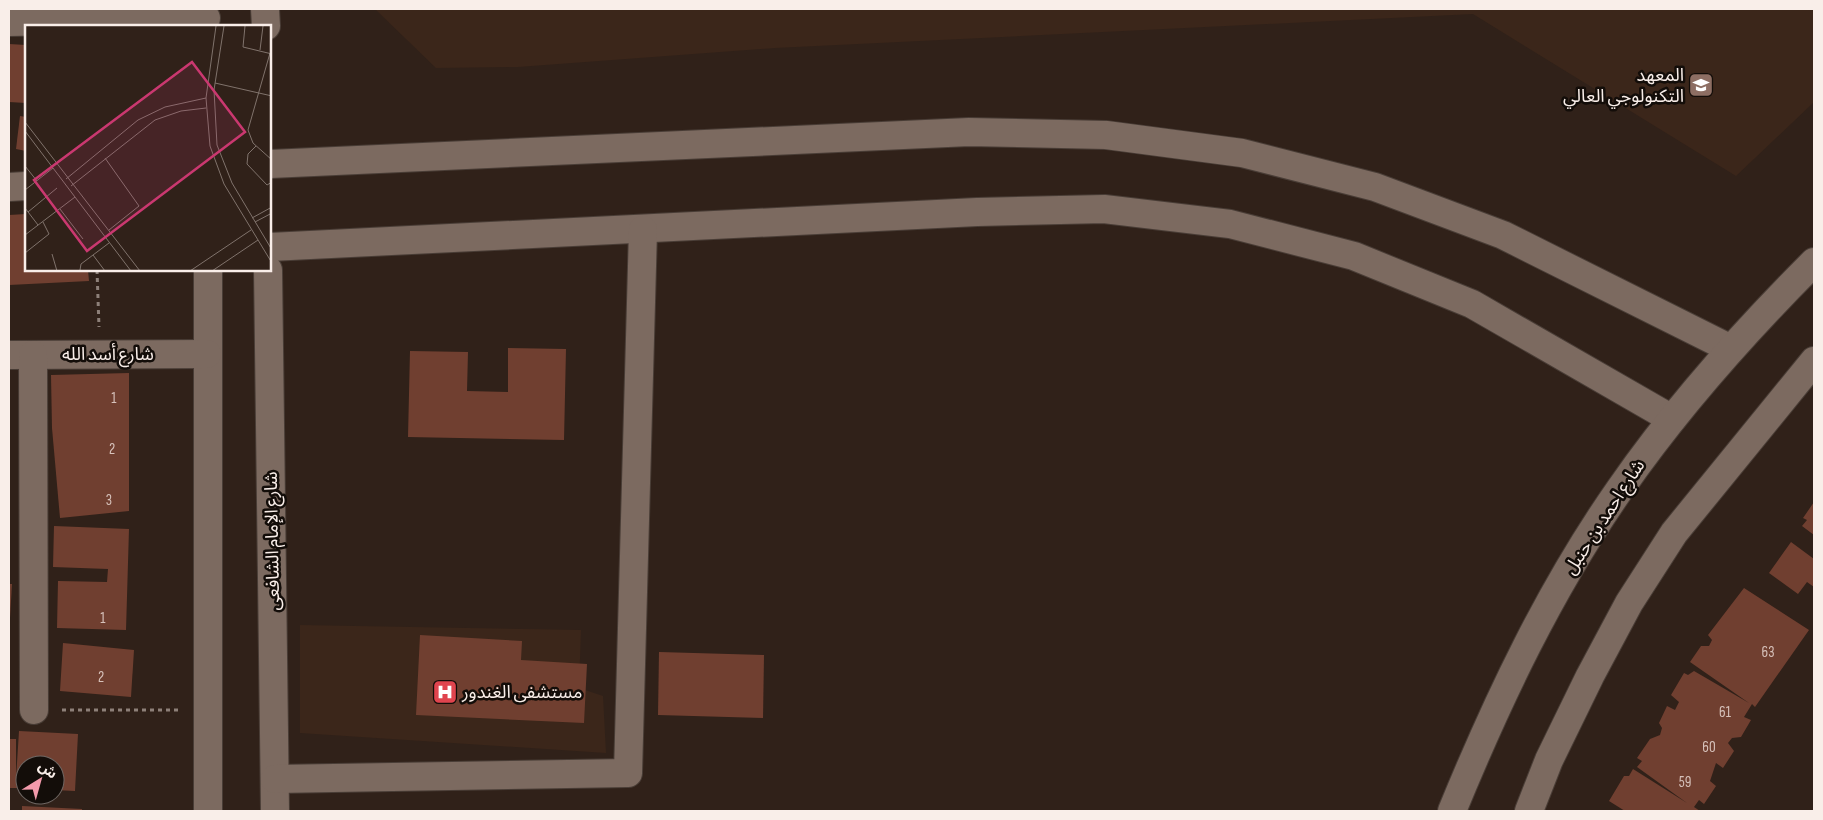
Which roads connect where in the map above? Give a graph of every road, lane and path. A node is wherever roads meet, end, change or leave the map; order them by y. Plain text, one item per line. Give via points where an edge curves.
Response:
1 (265, 9) edge
2 (15, 17) edge
3 (206, 18) edge
4 (266, 25) edge
5 (271, 164) edge
6 (25, 186) edge
7 (9, 187) edge
8 (643, 230) junction
9 (271, 247) edge
10 (1814, 262) edge
11 (97, 271) edge
12 (208, 271) edge
13 (268, 271) edge
14 (1731, 349) junction
15 (100, 354) junction
16 (208, 354) junction
17 (21, 355) edge
18 (1814, 361) edge
19 (1672, 419) junction
20 (34, 710) joint
21 (209, 710) junction
22 (275, 780) junction
23 (208, 811) edge
24 (275, 811) edge
25 (1452, 811) edge
26 (1528, 811) edge

1 - 4 street
2 - 3 street
5 - 14 street via 969,132 1106,135 1242,153 1375,187 1503,236
6 - 7 street
8 - 9 street
8 - 19 street via 977,212 1104,210 1230,224 1354,256 1472,304
8 - 22 street via 628,773
10 - 14 street, شارع احمد بن حنبل
11 - 15 path
12 - 16 street
13 - 22 street, شارع الإمام الشافعى
14 - 19 street, شارع احمد بن حنبل
15 - 16 street, شارع أسد الله
15 - 17 street, شارع أسد الله
16 - 21 street
17 - 20 street
18 - 26 street via 1674,533 1644,580 1590,676
19 - 25 street, شارع احمد بن حنبل via 1620,489 1572,564 1527,644 1487,725
20 - 21 path
21 - 23 street
22 - 24 street, شارع الإمام الشافعى

